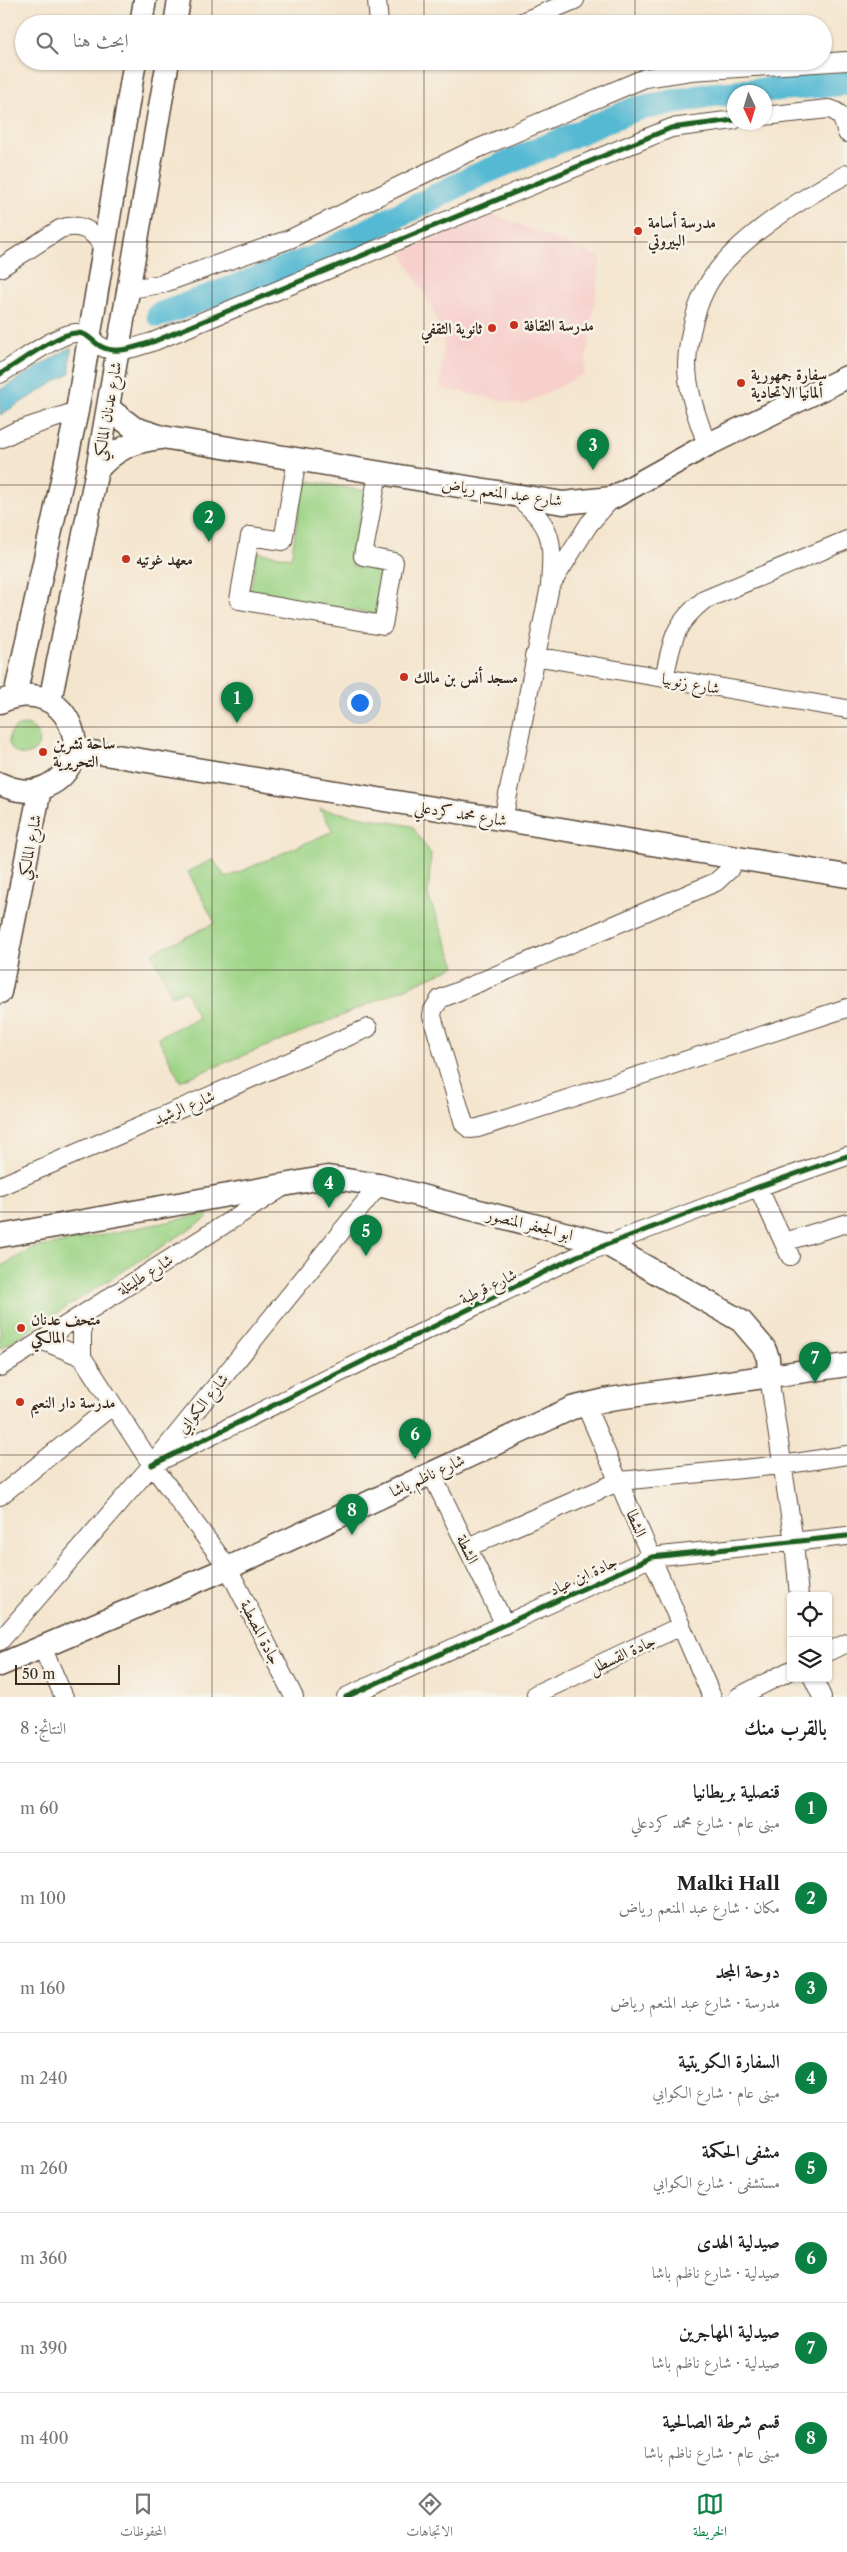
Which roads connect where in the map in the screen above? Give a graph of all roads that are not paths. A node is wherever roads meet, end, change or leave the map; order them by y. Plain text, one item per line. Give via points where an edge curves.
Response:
1 (145, 0) edge
2 (179, 0) edge
3 (377, 0) edge
4 (575, 0) edge
5 (142, 15) edge
6 (176, 15) edge
7 (378, 15) edge
8 (539, 15) edge
9 (847, 61) edge
10 (832, 62) edge
11 (134, 70) edge
12 (166, 70) edge
13 (707, 70) edge
14 (772, 115) edge
15 (727, 121) edge
16 (847, 133) edge
17 (847, 174) edge
18 (104, 252) junction
19 (0, 268) edge
20 (130, 289) junction
21 (90, 337) junction
22 (118, 350) junction
23 (0, 374) edge
24 (847, 377) edge
25 (108, 408) junction
26 (77, 412) junction
27 (162, 438) junction
28 (0, 439) edge
29 (707, 445) junction
30 (297, 459) junction
31 (97, 470) junction
32 (378, 473) junction
33 (516, 496) junction
34 (612, 498) junction
35 (847, 540) edge
36 (550, 586) junction
37 (534, 656) junction
38 (664, 678) junction
39 (7, 699) edge
40 (50, 701) junction
41 (847, 709) edge
42 (74, 749) junction
43 (0, 784) edge
44 (40, 789) junction
45 (503, 820) junction
46 (734, 858) junction
47 (847, 876) edge
48 (0, 992) edge
49 (847, 1008) edge
50 (368, 1028) dead end
51 (847, 1156) edge
52 (290, 1182) junction
53 (379, 1185) junction
54 (0, 1186) edge
55 (758, 1187) junction
56 (847, 1224) edge
57 (0, 1236) edge
58 (606, 1244) junction
59 (82, 1314) junction
60 (42, 1340) junction
61 (82, 1357) junction
62 (847, 1365) edge
63 (0, 1367) edge
64 (769, 1376) junction
65 (585, 1404) junction
66 (113, 1405) junction
67 (847, 1455) edge
68 (152, 1465) junction
69 (782, 1465) junction
70 (431, 1473) junction
71 (620, 1481) junction
72 (0, 1496) edge
73 (847, 1536) edge
74 (794, 1542) junction
75 (468, 1548) junction
76 (652, 1557) junction
77 (228, 1568) junction
78 (799, 1592) edge
79 (505, 1625) junction
80 (681, 1626) junction
81 (0, 1640) edge
82 (847, 1643) edge
83 (42, 1648) junction
84 (832, 1650) edge
85 (0, 1665) edge
86 (787, 1672) edge
87 (815, 1682) edge
88 (536, 1694) dead end
89 (64, 1697) edge
90 (294, 1697) edge
91 (346, 1697) edge
92 (712, 1697) edge
93 (738, 1697) edge
94 (822, 1697) edge

1 - 5 main road
2 - 6 main road
3 - 7 street
4 - 8 street
9 - 10 street
11 - 18 main road, شارع عدنان المالكي
12 - 20 main road, شارع عدنان المالكي
13 - 20 street via 645,78 465,154 290,240 161,284
14 - 16 street via 834,110 840,114
15 - 22 street via 671,128 155,341
17 - 29 street via 773,221 736,251 710,280 690,336 687,364 691,396
18 - 19 street via 90,231 70,225
18 - 21 main road, شارع عدنان المالكي
20 - 22 main road, شارع عدنان المالكي
21 - 22 street via 103,347
21 - 23 street via 76,333 60,338
21 - 26 main road, شارع عدنان المالكي
22 - 25 main road, شارع عدنان المالكي
24 - 29 main road, شارع عبد المنعم رياض
25 - 27 main road, شارع عبد المنعم رياض via 134,428
25 - 31 main road, شارع عدنان المالكي
26 - 28 street
26 - 39 main road, شارع عدنان المالكي
27 - 30 main road, شارع عبد المنعم رياض
27 - 31 main road, شارع عبد المنعم رياض via 144,440 123,448
29 - 34 main road, شارع عبد المنعم رياض
30 - 32 main road, شارع عبد المنعم رياض
30 - 32 street via 283,541 250,536 239,600 383,625 394,562 363,556
31 - 40 main road, شارع عدنان المالكي
32 - 33 main road, شارع عبد المنعم رياض
33 - 34 main road, شارع عبد المنعم رياض via 563,503
33 - 36 street via 537,513 548,530 552,554
34 - 36 street via 589,524
35 - 38 street via 704,600 686,615 675,630
36 - 37 street
37 - 38 street, شارع زنوبيا
37 - 45 street
38 - 41 street, شارع زنوبيا
39 - 40 main road via 27,694
40 - 42 main road via 69,721
42 - 44 main road via 63,774
42 - 45 main road, شارع محمد كردعلي
43 - 44 main road via 25,791
44 - 48 main road, شارع المالكي
45 - 46 main road, شارع محمد كردعلي
46 - 47 main road, شارع محمد كردعلي
46 - 49 street via 729,870 716,882 440,1000 432,1016 466,1127 478,1128
50 - 54 street, شارع الرشيد
51 - 55 street, شارع قرطبة
52 - 53 main road, ابو الجعفر المنصور via 328,1177
52 - 57 main road, ابو الجعفر المنصور
52 - 59 street, شارع طليتلة
53 - 58 main road, ابو الجعفر المنصور
53 - 68 street, شارع الكوابي
55 - 56 street via 787,1249
55 - 58 street, شارع قرطبة
58 - 64 main road, ابو الجعفر المنصور via 741,1321 764,1348
58 - 68 street, شارع قرطبة
59 - 60 street, شارع طليتلة
59 - 61 street
60 - 61 street
60 - 63 street, شارع طليتلة
61 - 66 street, جادة المصطبة
62 - 64 main road, شارع ناظم باشا
64 - 65 main road, شارع ناظم باشا
64 - 69 street
65 - 70 main road, شارع ناظم باشا
65 - 71 street, الشطا
66 - 68 street, جادة المصطبة
66 - 72 street
67 - 69 street
68 - 77 street, جادة المصطبة
68 - 81 street, شارع الكوابي
69 - 71 street
69 - 74 street
70 - 75 street, الشطة
70 - 77 main road, شارع ناظم باشا
71 - 75 street
71 - 76 street, الشطا
73 - 74 street, جادة ابن عياد
74 - 76 street, جادة ابن عياد
74 - 78 street
75 - 79 street, الشطة
76 - 79 street, جادة ابن عياد
76 - 80 street, الشطا
77 - 83 main road, شارع ناظم باشا
77 - 90 street, جادة المصطبة
79 - 91 street, جادة ابن عياد
80 - 88 street, جادة القسطل
80 - 92 street, الشطا
82 - 84 street
83 - 85 main road, شارع ناظم باشا
83 - 89 street
86 - 93 street
87 - 94 street

